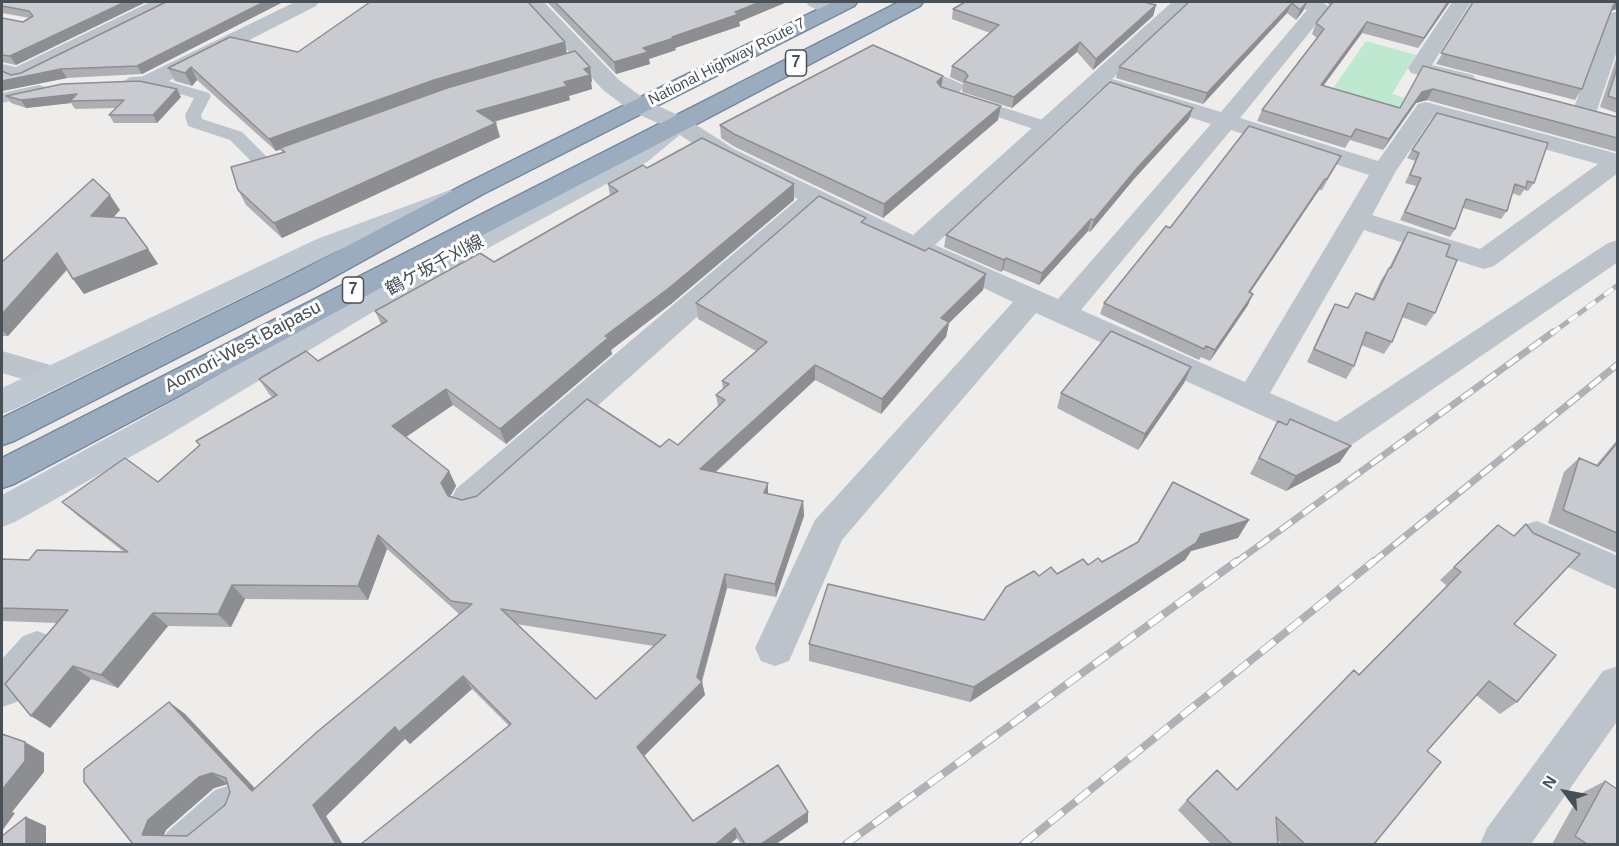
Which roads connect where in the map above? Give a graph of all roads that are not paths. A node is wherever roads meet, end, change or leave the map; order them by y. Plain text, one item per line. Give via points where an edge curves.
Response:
1 (165, 2) edge
2 (309, 2) edge
3 (534, 2) edge
4 (913, 2) edge
5 (1301, 2) edge
6 (1461, 2) edge
7 (831, 4) edge
8 (1167, 7) edge
9 (1617, 17) edge
10 (584, 56) junction
11 (563, 63) edge
12 (905, 65) edge
13 (2, 70) edge
14 (152, 81) junction
15 (1096, 81) junction
16 (109, 83) edge
17 (1485, 86) edge
18 (56, 87) edge
19 (2, 98) edge
20 (639, 106) junction
21 (1562, 107) edge
22 (1584, 113) junction
23 (1606, 119) edge
24 (1226, 121) junction
25 (679, 124) junction
26 (1046, 127) junction
27 (307, 148) edge
28 (1384, 171) junction
29 (474, 189) junction
30 (815, 198) junction
31 (1357, 219) junction
32 (916, 248) junction
33 (1617, 249) edge
34 (1032, 299) junction
35 (1062, 313) junction
36 (2, 362) edge
37 (53, 377) junction
38 (1251, 398) junction
39 (4, 421) edge
40 (16, 467) edge
41 (469, 499) edge
42 (2, 512) edge
43 (1533, 534) edge
44 (1617, 574) edge
45 (38, 648) edge
46 (775, 648) dead end
47 (1617, 685) edge
48 (2, 688) edge
49 (227, 802) edge
50 (179, 844) edge
51 (1503, 844) edge

1 - 13 street via 18,74
2 - 14 street
3 - 10 street
4 - 25 highway, National Highway Route 7 / 7
5 - 24 street via 1320,7
6 - 17 street via 1419,68
7 - 20 highway, National Highway Route 7 / 7
8 - 15 street
9 - 22 street
10 - 11 lane
10 - 20 street via 610,85
12 - 26 lane via 956,87 946,94
14 - 16 lane
14 - 27 lane via 203,96 193,115 194,122 236,136 264,164
15 - 24 street
15 - 26 street
18 - 19 lane
20 - 25 street
20 - 29 highway, Aomori-West Baipasu / 7
21 - 22 street
22 - 23 street
24 - 28 street
24 - 35 street
25 - 30 street via 725,154
25 - 40 highway, Aomori-West Baipasu / 7
25 - 42 main road, 鶴ケ坂千刈線 via 638,157 386,291
26 - 32 street
28 - 31 street
28 - 31 street via 1426,109 1617,162 1484,260
29 - 37 main road via 327,245
29 - 39 highway, Aomori-West Baipasu / 7 via 302,282
30 - 32 street
30 - 41 street
31 - 38 street
32 - 34 street
33 - 38 street via 1338,437
34 - 35 street
34 - 46 street via 828,531
35 - 38 street
36 - 37 street
37 - 39 main road
43 - 44 street
45 - 48 street
47 - 51 street
49 - 50 lane

